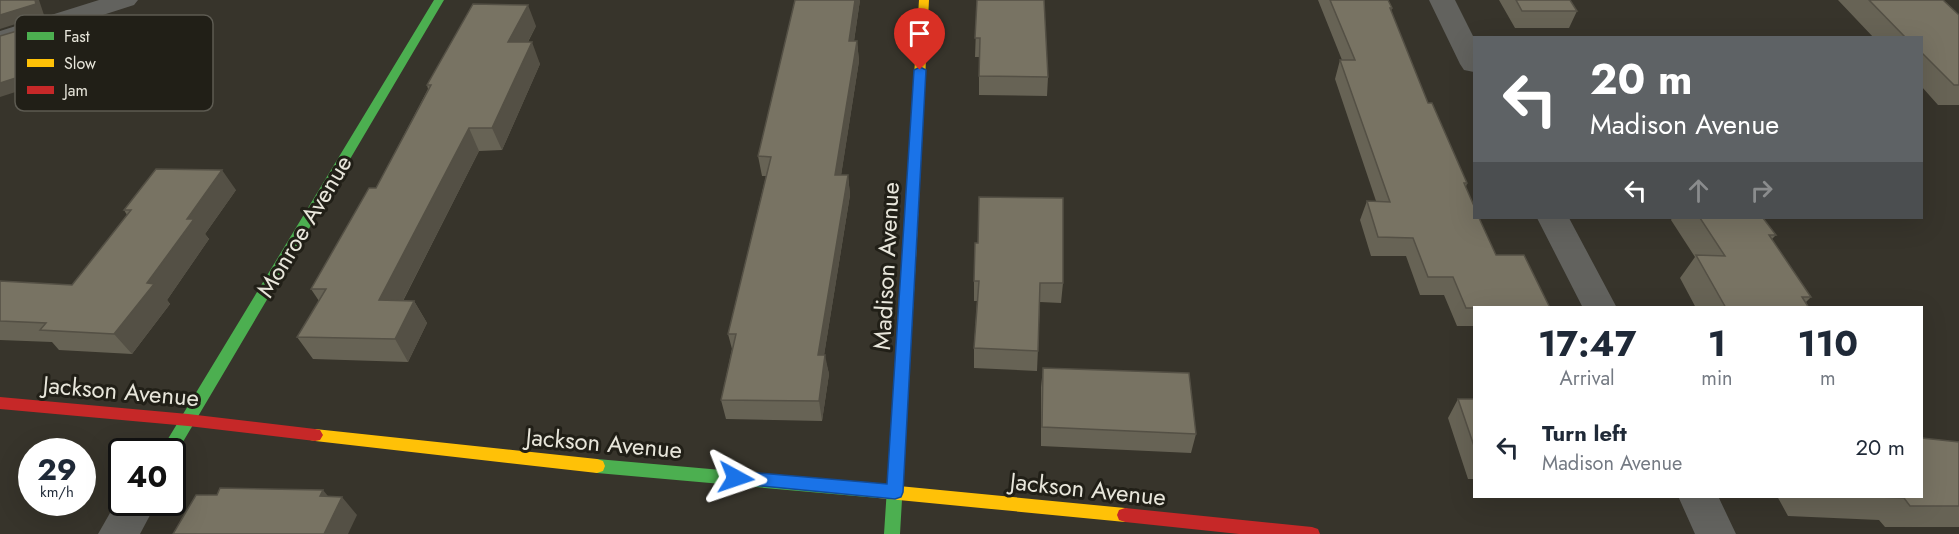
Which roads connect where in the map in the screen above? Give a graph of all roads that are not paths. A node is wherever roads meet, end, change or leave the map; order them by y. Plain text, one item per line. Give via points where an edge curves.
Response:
1 (125, 0) edge
2 (439, 0) edge
3 (924, 0) edge
4 (1442, 0) edge
5 (78, 15) edge
6 (15, 35) edge
7 (0, 40) edge
8 (1473, 62) edge
9 (1554, 219) edge
10 (1599, 306) edge
11 (0, 403) edge
12 (188, 420) junction
13 (177, 438) edge
14 (895, 492) junction
15 (1698, 498) edge
16 (129, 516) edge
17 (118, 534) edge
18 (892, 534) edge
19 (1312, 534) edge
20 (1716, 534) edge

1 - 5 street
2 - 12 street, Monroe Avenue
3 - 14 street, Madison Avenue
4 - 8 street
6 - 7 street
9 - 10 street
11 - 12 street, Jackson Avenue
12 - 13 street, Monroe Avenue
12 - 14 street, Jackson Avenue via 533,460
14 - 18 street, Madison Avenue
14 - 19 street, Jackson Avenue
15 - 20 street
16 - 17 street

